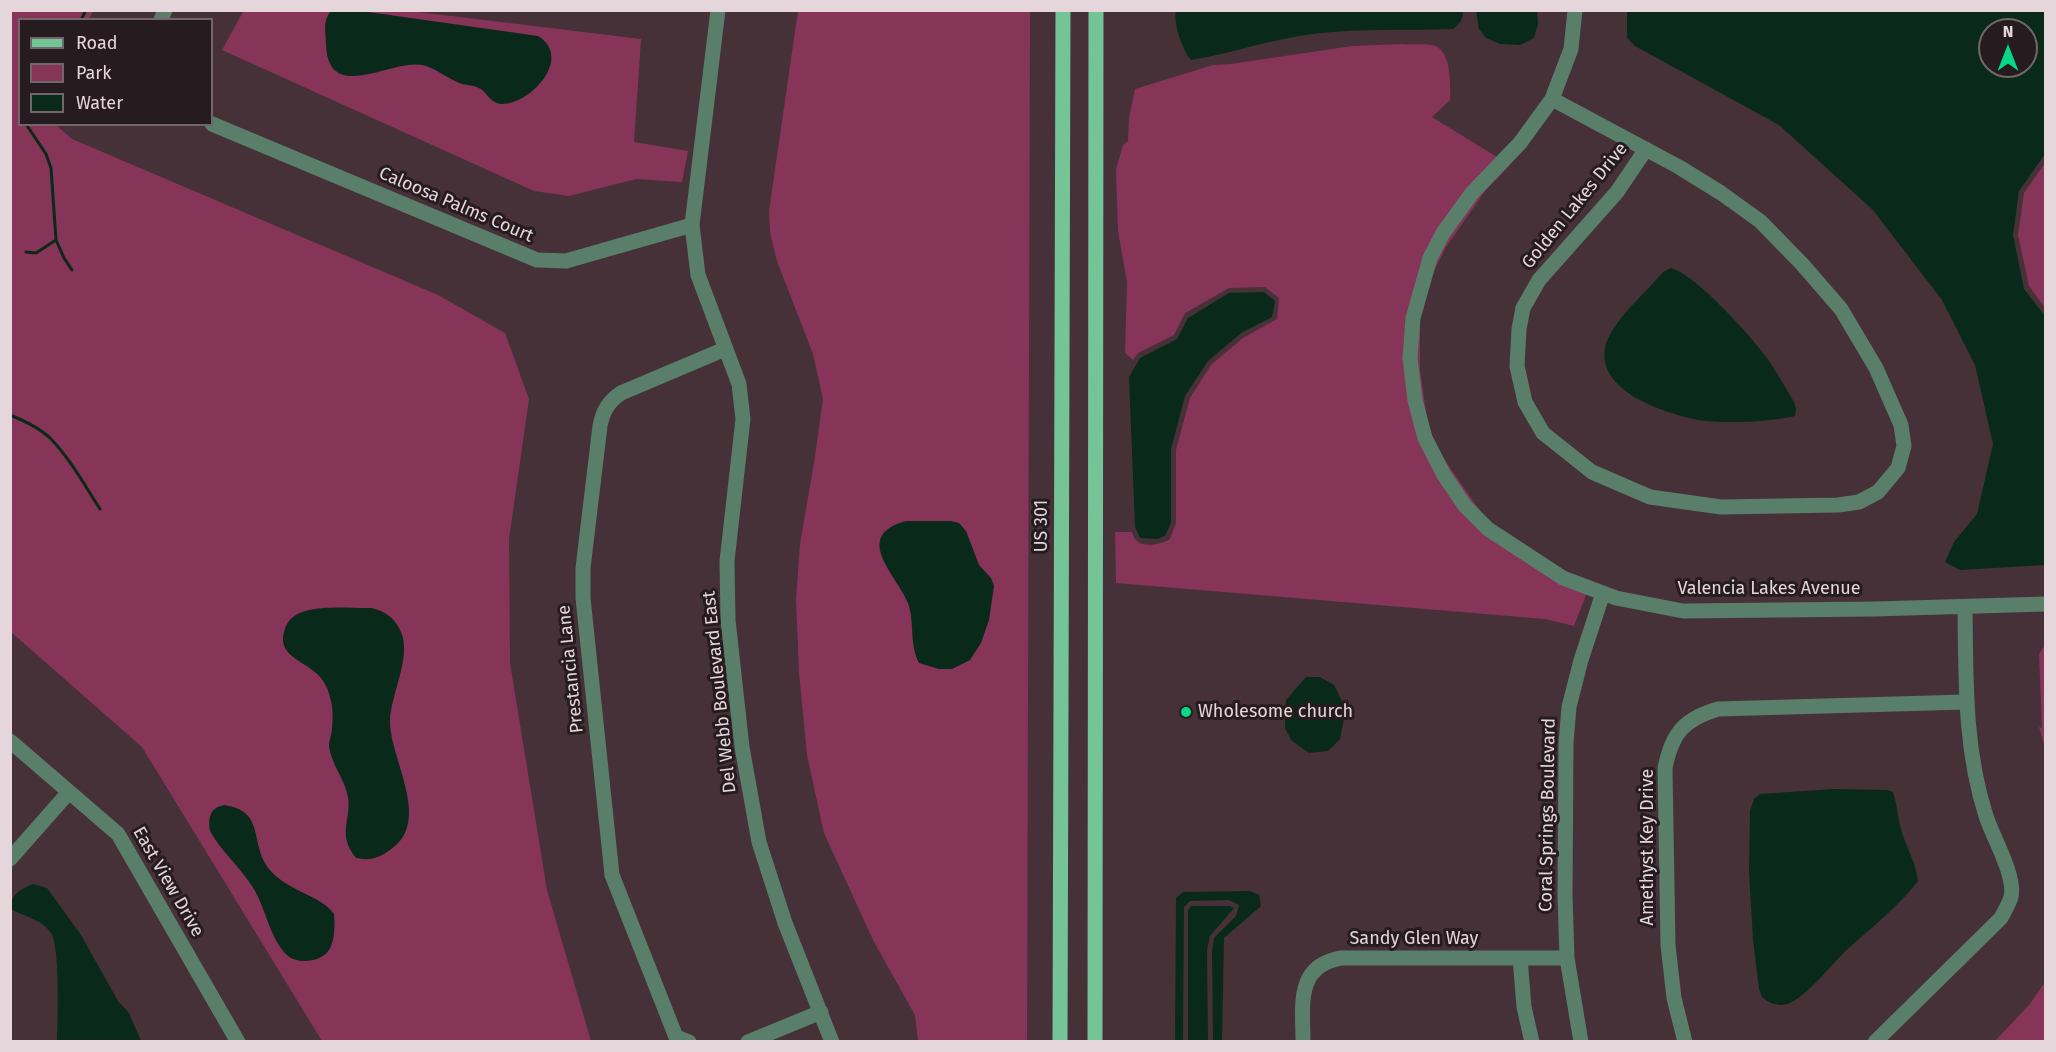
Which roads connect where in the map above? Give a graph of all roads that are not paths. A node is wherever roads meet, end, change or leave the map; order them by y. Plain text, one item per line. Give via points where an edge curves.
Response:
1 (718, 10) edge
2 (1063, 10) edge
3 (1096, 10) edge
4 (1575, 10) edge
5 (1552, 99) junction
6 (213, 124) edge
7 (1646, 149) junction
8 (692, 225) junction
9 (725, 349) junction
10 (1603, 593) junction
11 (2046, 604) edge
12 (1965, 607) junction
13 (1966, 702) junction
14 (10, 741) edge
15 (69, 792) junction
16 (10, 859) edge
17 (1520, 958) junction
18 (1567, 958) junction
19 (821, 1012) junction
20 (238, 1041) edge
21 (689, 1041) edge
22 (748, 1041) edge
23 (832, 1041) edge
24 (1060, 1041) edge
25 (1095, 1041) edge
26 (1303, 1041) edge
27 (1532, 1041) edge
28 (1581, 1041) edge
29 (1686, 1041) edge
30 (1875, 1041) edge

1 - 8 street, Del Webb Boulevard East
2 - 24 main road, US 301 / US 301
3 - 25 main road
4 - 5 street, Valencia Lakes Avenue via 1571,48
5 - 7 street, Golden Lakes Drive
5 - 10 street, Valencia Lakes Avenue via 1520,143 1472,193 1430,258 1413,318 1410,358 1414,400 1425,438 1465,506 1488,529 1563,578
6 - 8 street, Caloosa Palms Court via 537,260 566,261
7 - 7 street, Golden Lakes Drive via 1617,192 1539,280 1523,308 1517,366 1525,402 1543,433 1592,472 1650,497 1720,507 1815,505 1859,502 1878,492 1898,468 1904,446 1901,425 1876,368 1841,309 1760,221
8 - 9 street, Del Webb Boulevard East via 698,275
9 - 19 street, Del Webb Boulevard East via 739,384 743,419 727,561 728,620 742,747 759,842 784,923
9 - 21 street, Prestancia Lane via 621,393 605,408 582,568 612,876 676,1037
10 - 12 street, Valencia Lakes Avenue via 1683,611
10 - 18 street, Coral Springs Boulevard via 1569,707
11 - 12 street, Valencia Lakes Avenue
12 - 13 street
13 - 29 street, Amethyst Key Drive via 1718,709 1698,715 1683,726 1670,748 1665,768 1666,914 1674,998
13 - 30 street via 1971,757 1985,814 2011,876 2011,896 2001,918
14 - 15 street, East View Drive
15 - 16 street
15 - 20 street, East View Drive via 118,834
17 - 18 street, Sandy Glen Way
17 - 26 street, Sandy Glen Way via 1327,960 1308,978 1303,993
17 - 27 street via 1524,1007
18 - 28 street, Coral Springs Boulevard
19 - 22 street
19 - 23 street, Del Webb Boulevard East

